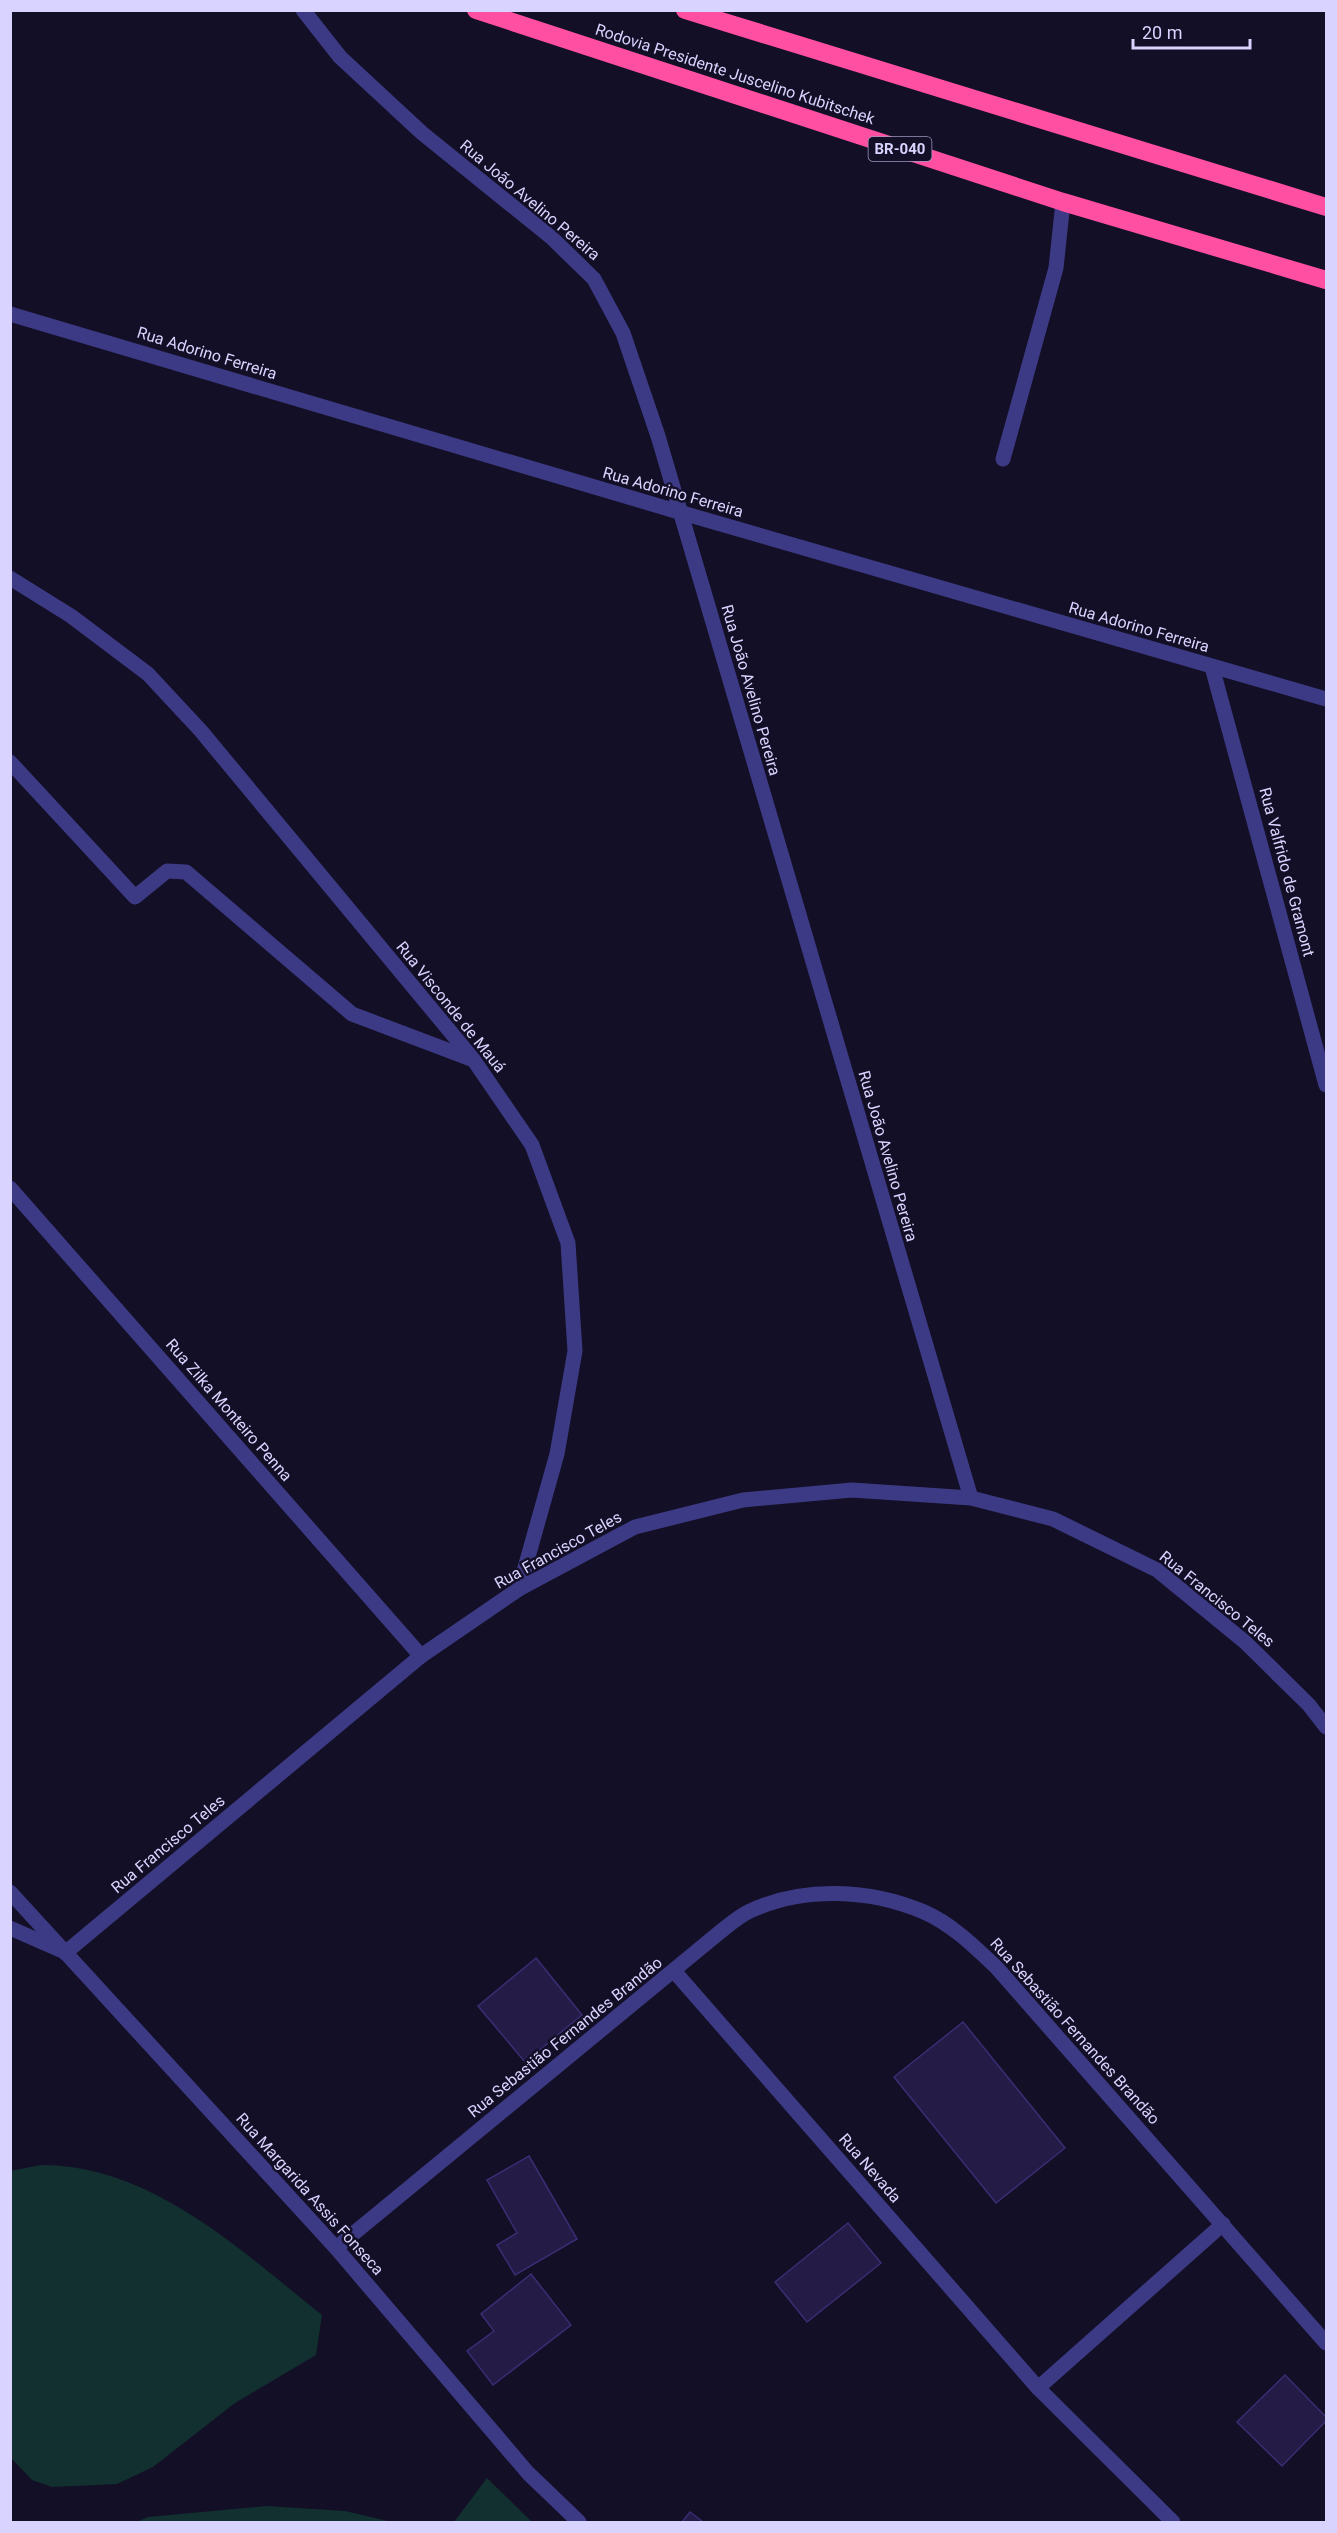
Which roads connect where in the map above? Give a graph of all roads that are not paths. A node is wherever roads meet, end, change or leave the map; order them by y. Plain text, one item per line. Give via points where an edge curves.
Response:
1 (303, 10) edge
2 (476, 10) edge
3 (685, 10) edge
4 (1063, 202) junction
5 (1326, 207) edge
6 (1326, 280) edge
7 (10, 314) edge
8 (1003, 459) dead end
9 (679, 512) junction
10 (10, 578) edge
11 (1212, 667) junction
12 (1326, 699) edge
13 (10, 762) edge
14 (473, 1059) junction
15 (1326, 1085) edge
16 (10, 1188) edge
17 (971, 1498) junction
18 (519, 1589) junction
19 (421, 1656) junction
20 (1326, 1727) edge
21 (10, 1892) edge
22 (10, 1928) edge
23 (65, 1953) junction
24 (674, 1971) junction
25 (1223, 2224) junction
26 (336, 2248) junction
27 (1326, 2343) edge
28 (1038, 2388) junction
29 (579, 2523) edge
30 (1173, 2523) edge

1 - 9 street, Rua João Avelino Pereira via 340,57 422,133 552,238 594,279 623,333
2 - 4 highway, Rodovia Presidente Juscelino Kubitschek / BR-040
3 - 5 highway
4 - 6 highway, Rodovia Presidente Juscelino Kubitschek / BR-040
4 - 8 street via 1056,267
7 - 9 street, Rua Adorino Ferreira
9 - 11 street, Rua Adorino Ferreira
9 - 17 street, Rua João Avelino Pereira
10 - 14 street, Rua Visconde de Mauá via 71,616 148,674 201,731
11 - 12 street, Rua Adorino Ferreira
11 - 15 street, Rua Valfrido de Gramont
13 - 14 street via 135,897 167,871 186,872 352,1014
14 - 18 street, Rua Visconde de Mauá via 532,1145 568,1243 575,1351 557,1454
16 - 19 street, Rua Zilka Monteiro Penna
17 - 18 street, Rua Francisco Teles via 852,1490 743,1500 635,1527
17 - 20 street, Rua Francisco Teles via 1053,1520 1156,1570 1245,1642
18 - 19 street, Rua Francisco Teles
19 - 23 street, Rua Francisco Teles
21 - 23 street, Rua Margarida Assis Fonseca
22 - 23 street
23 - 26 street, Rua Margarida Assis Fonseca
24 - 25 street, Rua Sebastião Fernandes Brandão via 749,1911 808,1893 886,1900 926,1913 967,1940 997,1968
24 - 26 street, Rua Sebastião Fernandes Brandão
24 - 28 street, Rua Nevada
25 - 27 street, Rua Sebastião Fernandes Brandão
25 - 28 street
26 - 29 street, Rua Margarida Assis Fonseca via 528,2473
28 - 30 street, Rua Nevada

